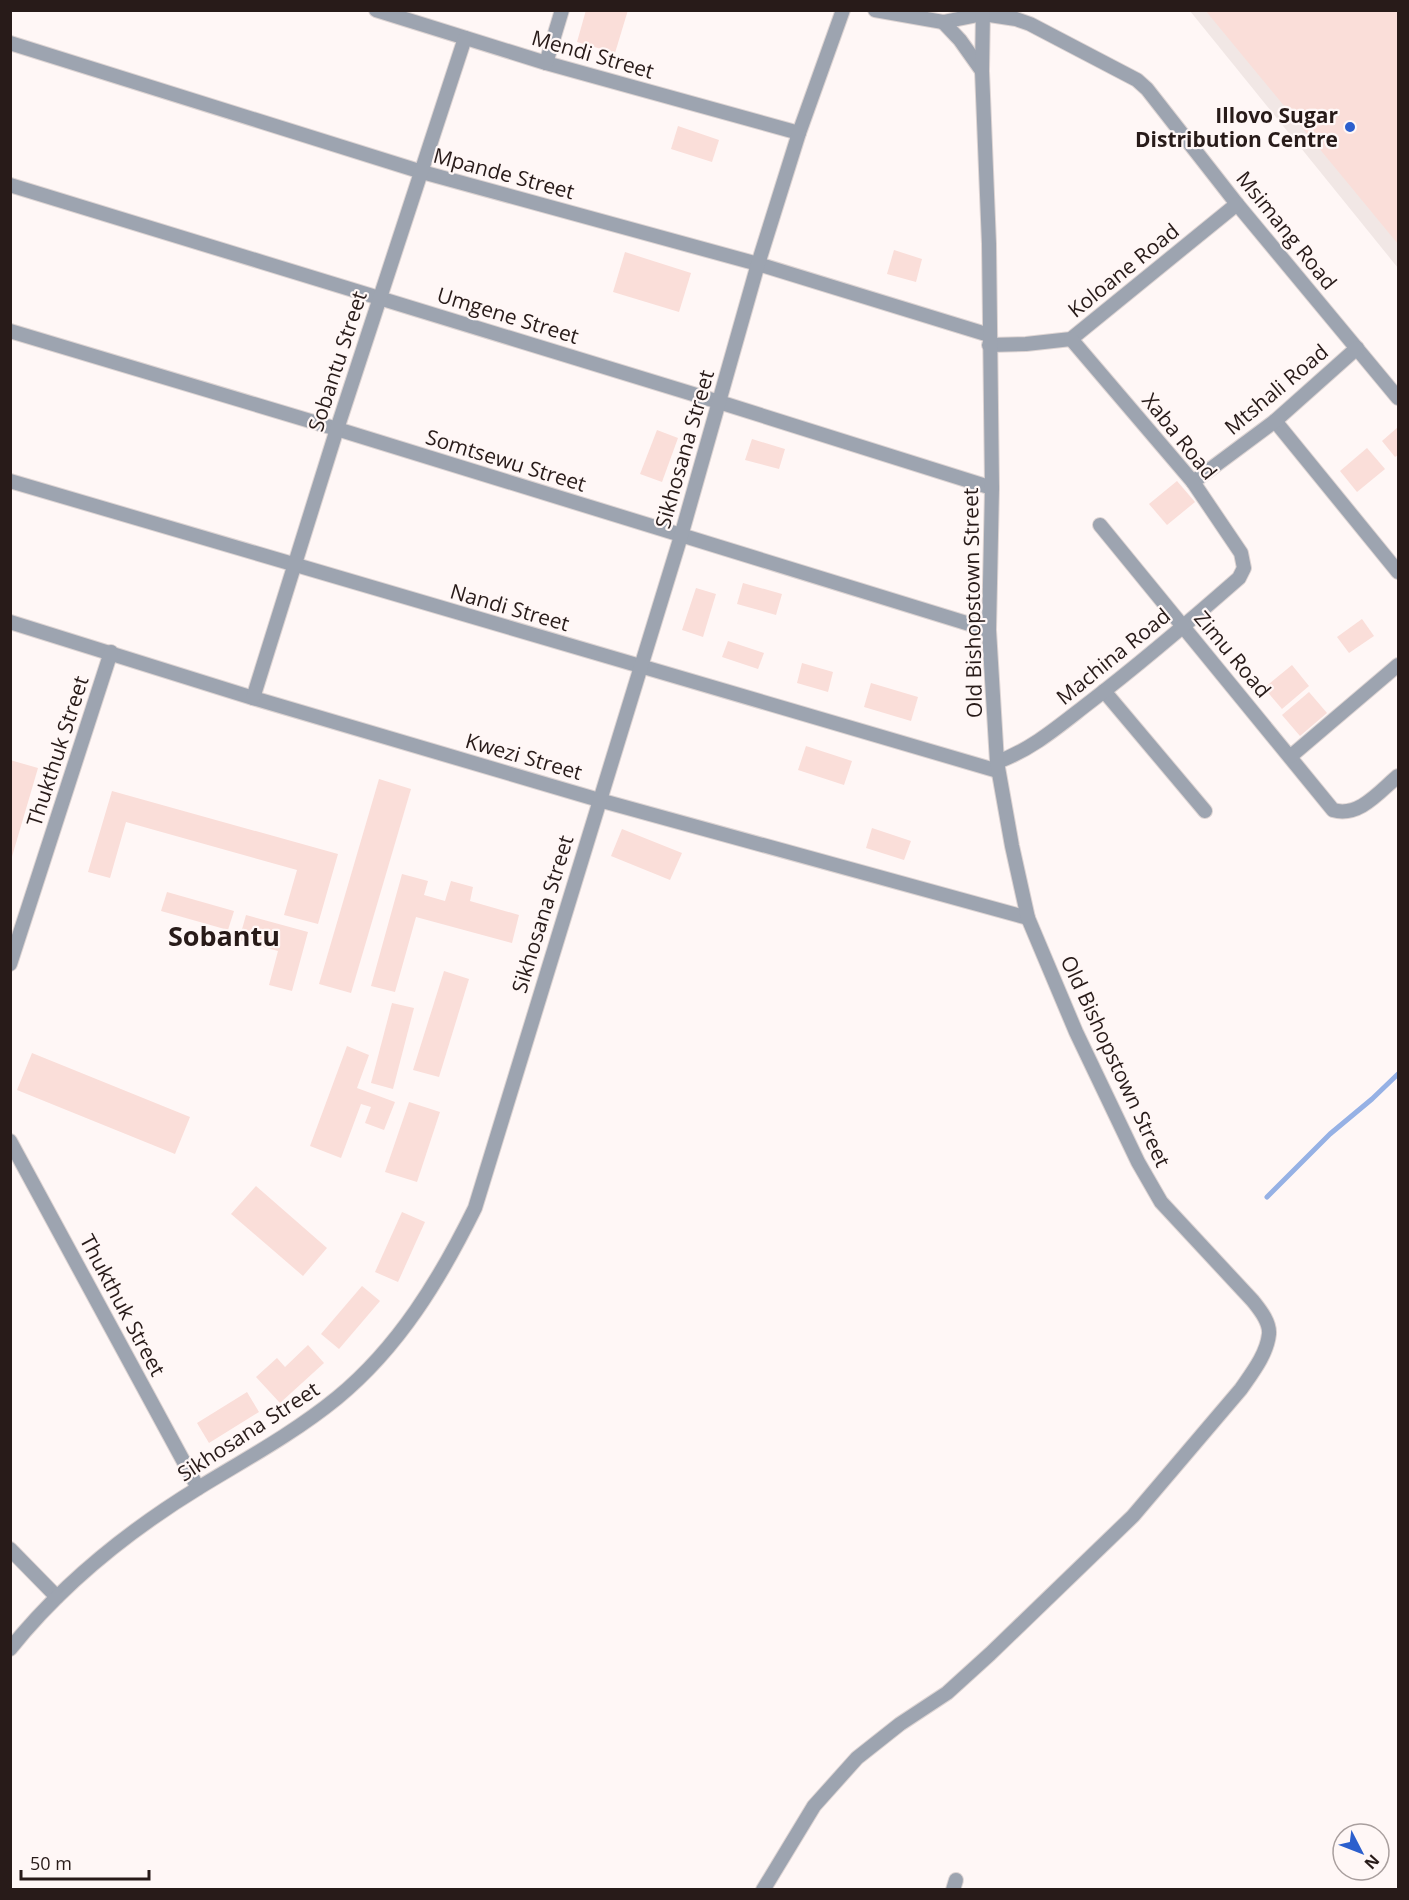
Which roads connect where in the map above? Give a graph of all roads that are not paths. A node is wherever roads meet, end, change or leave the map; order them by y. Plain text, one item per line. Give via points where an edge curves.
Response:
1 (376, 10) edge
2 (562, 10) edge
3 (843, 10) edge
4 (875, 10) edge
5 (983, 12) edge
6 (943, 22) junction
7 (465, 38) junction
8 (10, 43) edge
9 (546, 63) junction
10 (982, 71) junction
11 (799, 133) junction
12 (422, 172) junction
13 (10, 185) edge
14 (1237, 204) junction
15 (758, 264) junction
16 (380, 298) junction
17 (10, 331) edge
18 (1071, 339) junction
19 (989, 340) junction
20 (1357, 348) junction
21 (1398, 399) edge
22 (719, 402) junction
23 (1275, 422) junction
24 (337, 429) junction
25 (10, 481) edge
26 (1193, 482) junction
27 (992, 488) junction
28 (1100, 525) dead end
29 (681, 536) junction
30 (295, 565) junction
31 (1244, 568) joint
32 (1398, 572) edge
33 (10, 622) edge
34 (1184, 626) junction
35 (989, 630) junction
36 (111, 652) junction
37 (1398, 665) edge
38 (640, 667) junction
39 (1104, 691) junction
40 (253, 698) junction
41 (1291, 756) junction
42 (998, 767) junction
43 (1398, 776) edge
44 (599, 800) junction
45 (1204, 811) dead end
46 (1028, 918) junction
47 (10, 964) edge
48 (10, 1141) edge
49 (198, 1488) junction
50 (10, 1548) edge
51 (57, 1597) junction
52 (10, 1649) edge
53 (763, 1890) edge

1 - 7 street, Mendi Street
2 - 9 street
3 - 11 street, Sikhosana Street
4 - 6 street
5 - 6 street, Msimang Road
5 - 10 street, Old Bishopstown Street
5 - 14 street, Msimang Road via 1030,24 1137,80 1155,97
6 - 10 street
7 - 9 street, Mendi Street
7 - 12 street, Sobantu Street
8 - 12 street, Mpande Street
9 - 11 street, Mendi Street
10 - 19 street, Old Bishopstown Street
11 - 15 street, Sikhosana Street
12 - 15 street, Mpande Street
12 - 16 street, Sobantu Street
13 - 16 street, Umgene Street
14 - 18 street, Koloane Road
14 - 20 street, Msimang Road
15 - 19 street, Mpande Street
15 - 22 street, Sikhosana Street
16 - 22 street, Umgene Street
16 - 24 street, Sobantu Street
17 - 24 street, Somtsewu Street
18 - 19 street, Koloane Road via 1026,344
18 - 26 street, Xaba Road
19 - 27 street, Old Bishopstown Street
20 - 21 street, Msimang Road
20 - 23 street, Mtshali Road
22 - 27 street, Umgene Street
22 - 29 street, Sikhosana Street
23 - 26 street, Mtshali Road
23 - 32 street
24 - 29 street, Somtsewu Street
24 - 30 street, Sobantu Street
25 - 30 street, Nandi Street
26 - 31 street, Xaba Road via 1241,553
27 - 35 street, Old Bishopstown Street
28 - 34 street, Zimu Road
29 - 35 street, Somtsewu Street
29 - 38 street, Sikhosana Street
30 - 38 street, Nandi Street
30 - 40 street, Sobantu Street
31 - 34 street, Machina Road via 1239,578
33 - 36 street, Kwezi Street
34 - 39 street, Machina Road
34 - 41 street, Zimu Road
35 - 42 street, Old Bishopstown Street
36 - 40 street, Kwezi Street
36 - 47 street, Thukthuk Street
37 - 41 street
38 - 42 street, Nandi Street
38 - 44 street, Sikhosana Street
39 - 42 street, Machina Road via 1034,745
39 - 45 street
40 - 44 street, Kwezi Street
41 - 43 street, Zimu Road via 1333,810 1341,813 1355,811
42 - 46 street, Old Bishopstown Street
44 - 46 street, Kwezi Street
44 - 49 street, Sikhosana Street via 475,1208 450,1258 423,1303 387,1348 338,1397 287,1435
46 - 53 street, Old Bishopstown Street via 1076,1032 1138,1162 1161,1203 1258,1308 1269,1333 1266,1346 1241,1389 1133,1516 947,1693 857,1758 814,1806
48 - 49 street, Thukthuk Street
49 - 51 street, Sikhosana Street via 123,1539
50 - 51 street
51 - 52 street, Sikhosana Street

